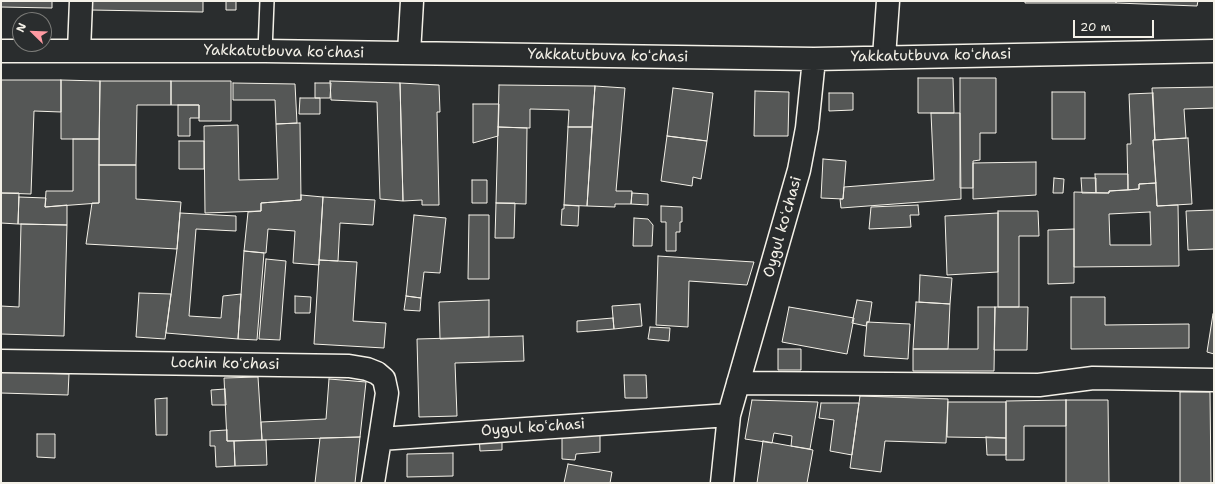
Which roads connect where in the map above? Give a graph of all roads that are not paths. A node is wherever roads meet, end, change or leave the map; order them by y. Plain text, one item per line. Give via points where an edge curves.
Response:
1 (81, 1) edge
2 (267, 1) edge
3 (412, 1) edge
4 (888, 1) edge
5 (1, 51) edge
6 (79, 51) junction
7 (265, 51) junction
8 (1214, 51) edge
9 (409, 53) junction
10 (884, 57) junction
11 (814, 59) junction
12 (1, 361) edge
13 (1214, 380) edge
14 (738, 383) junction
15 (729, 415) junction
16 (380, 439) junction
17 (373, 483) edge
18 (722, 483) edge

1 - 6 street
2 - 7 lane
3 - 9 street
4 - 10 street
5 - 6 street, Yakkatutbuva koʻchasi
6 - 7 street, Yakkatutbuva koʻchasi
7 - 9 street, Yakkatutbuva koʻchasi
8 - 10 street, Yakkatutbuva koʻchasi
9 - 11 street, Yakkatutbuva koʻchasi
10 - 11 street, Yakkatutbuva koʻchasi
11 - 14 street, Oygul koʻchasi via 807,128 799,170
12 - 16 street, Lochin koʻchasi via 349,366 367,369 384,379 387,393
13 - 14 street via 1093,378 1040,385
14 - 15 street, Oygul koʻchasi
15 - 16 street, Oygul koʻchasi
15 - 18 street, Oygul koʻchasi
16 - 17 street

